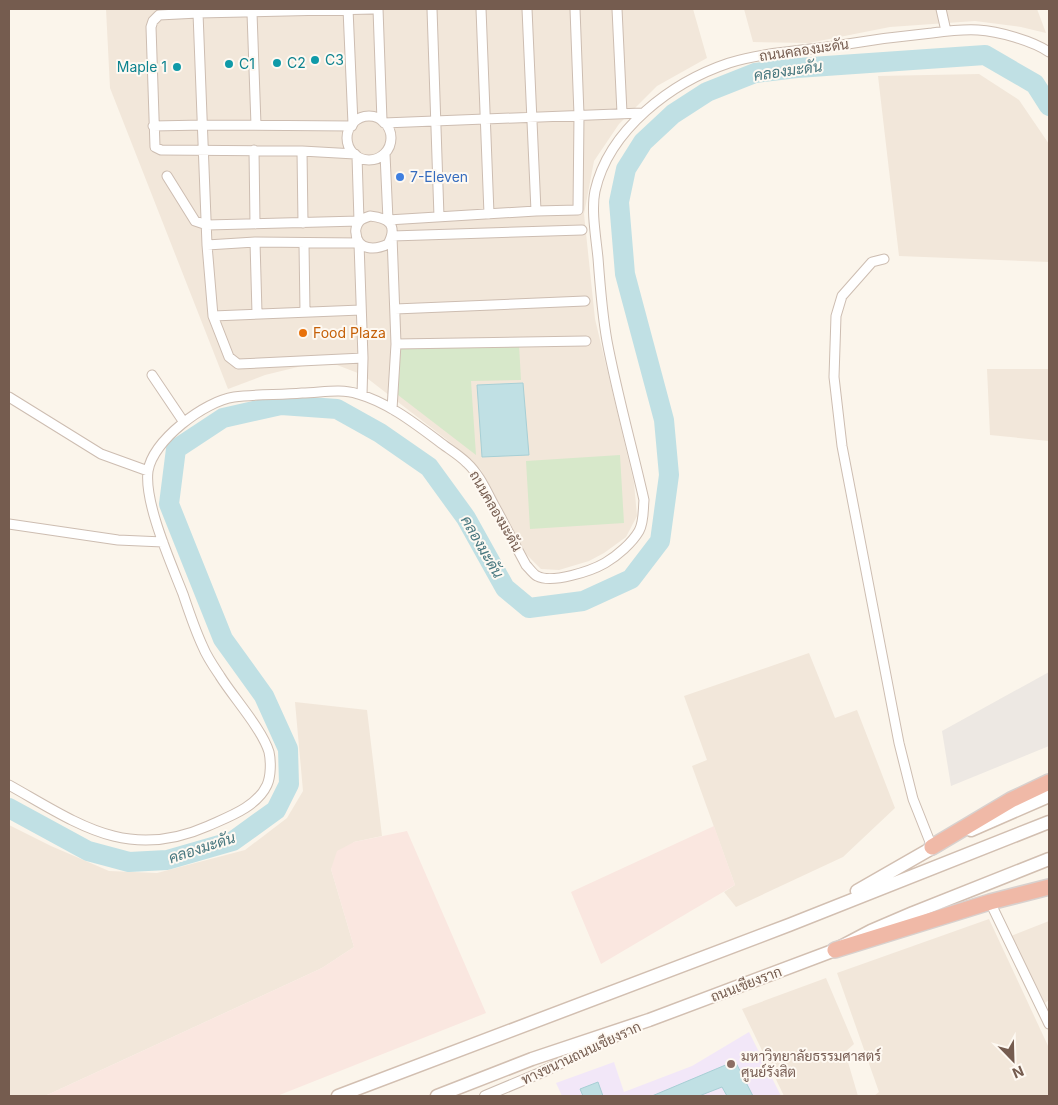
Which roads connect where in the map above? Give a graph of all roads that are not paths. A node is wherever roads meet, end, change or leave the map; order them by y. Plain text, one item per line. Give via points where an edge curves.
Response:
1 (348, 9) edge
2 (373, 9) edge
3 (378, 9) edge
4 (432, 9) edge
5 (481, 9) edge
6 (527, 9) edge
7 (575, 9) edge
8 (617, 9) edge
9 (941, 9) edge
10 (198, 13) junction
11 (252, 13) junction
12 (946, 31) junction
13 (1049, 52) edge
14 (622, 113) junction
15 (642, 113) junction
16 (579, 115) junction
17 (531, 117) junction
18 (486, 118) junction
19 (436, 120) junction
20 (383, 122) junction
21 (204, 125) junction
22 (256, 125) junction
23 (352, 125) junction
24 (153, 126) junction
25 (203, 150) junction
26 (254, 150) junction
27 (302, 151) junction
28 (384, 154) junction
29 (356, 155) junction
30 (167, 176) dead end
31 (536, 211) junction
32 (489, 214) junction
33 (440, 217) junction
34 (388, 220) junction
35 (360, 221) junction
36 (304, 223) junction
37 (255, 224) junction
38 (207, 225) junction
39 (582, 230) dead end
40 (392, 236) junction
41 (255, 242) junction
42 (359, 243) junction
43 (304, 244) junction
44 (207, 245) junction
45 (884, 259) dead end
46 (586, 301) dead end
47 (395, 309) junction
48 (361, 310) junction
49 (305, 311) junction
50 (257, 313) junction
51 (214, 316) junction
52 (586, 341) dead end
53 (396, 344) junction
54 (363, 358) junction
55 (152, 374) dead end
56 (362, 395) junction
57 (9, 397) edge
58 (392, 409) junction
59 (184, 422) junction
60 (148, 471) junction
61 (9, 524) edge
62 (163, 542) junction
63 (1049, 782) edge
64 (9, 785) edge
65 (1049, 796) edge
66 (1049, 822) edge
67 (932, 847) junction
68 (1049, 859) edge
69 (1049, 887) edge
70 (990, 902) junction
71 (832, 908) junction
72 (835, 950) junction
73 (649, 1020) junction
74 (1049, 1024) edge
75 (338, 1096) edge
76 (437, 1096) edge
77 (486, 1096) edge

1 - 2 street
1 - 11 street
1 - 23 street
3 - 20 street
4 - 19 street
5 - 18 street
6 - 17 street
7 - 16 street
8 - 14 street
9 - 12 street
10 - 11 street
10 - 21 street
10 - 24 street via 159,16 153,21
11 - 22 street
12 - 13 street, ถนนคลองมะดัน via 978,30 1020,39
12 - 15 street, ถนนคลองมะดัน via 755,56 698,76 667,93
14 - 15 street
14 - 16 street
15 - 58 street, ถนนคลองมะดัน via 612,150 594,192 607,340 644,500 640,530 631,541 605,563 581,573 552,578 537,576 526,565 479,477 467,462
16 - 17 street
16 - 31 street via 578,210
17 - 18 street
17 - 31 street
18 - 19 street
18 - 32 street
19 - 20 street
19 - 33 street
20 - 23 street via 367,117
20 - 28 street via 391,133 390,146
21 - 22 street
21 - 24 street
21 - 25 street
22 - 23 street
23 - 29 street via 348,138
24 - 25 street via 155,147 160,150
25 - 26 street
25 - 38 street
26 - 27 street
26 - 37 street
27 - 29 street
27 - 36 street
28 - 29 street via 373,160
28 - 34 street
29 - 35 street
30 - 38 street via 195,221
31 - 32 street
32 - 33 street
33 - 34 street
34 - 35 street via 370,216
34 - 40 street
35 - 36 street
35 - 42 street via 356,228
36 - 37 street
37 - 38 street
38 - 44 street
39 - 40 street
40 - 42 street via 383,246 365,248
40 - 47 street
41 - 43 street
41 - 44 street
41 - 50 street
42 - 43 street
42 - 48 street
43 - 49 street
44 - 51 street
45 - 67 street via 872,262 842,296 836,316 834,377 842,446 898,742 913,799
46 - 47 street
47 - 53 street
48 - 49 street
48 - 54 street
49 - 50 street
50 - 51 street
51 - 54 street via 229,357 238,364
52 - 53 street
53 - 58 street
54 - 56 street
55 - 59 street
56 - 58 street, ถนนคลองมะดัน
56 - 59 street, ถนนคลองมะดัน via 340,391 231,397 201,410
57 - 60 street via 101,454
59 - 60 street, ถนนคลองมะดัน via 161,445
60 - 62 street, ถนนคลองมะดัน via 149,496
61 - 62 street via 118,540
62 - 64 street, ถนนคลองมะดัน via 203,648 261,734 269,753 267,784 249,806 222,820 183,836 150,841 85,828
63 - 67 highway via 1011,800
65 - 67 main road
66 - 71 main road
67 - 71 main road
68 - 72 main road, ถนนเชียงราก via 913,913
69 - 70 highway
70 - 72 highway
70 - 74 street
71 - 75 main road
72 - 73 main road, ถนนเชียงราก
73 - 76 main road, ถนนเชียงราก via 540,1056
73 - 77 street, ทางขนานถนนเชียงราก via 561,1064

